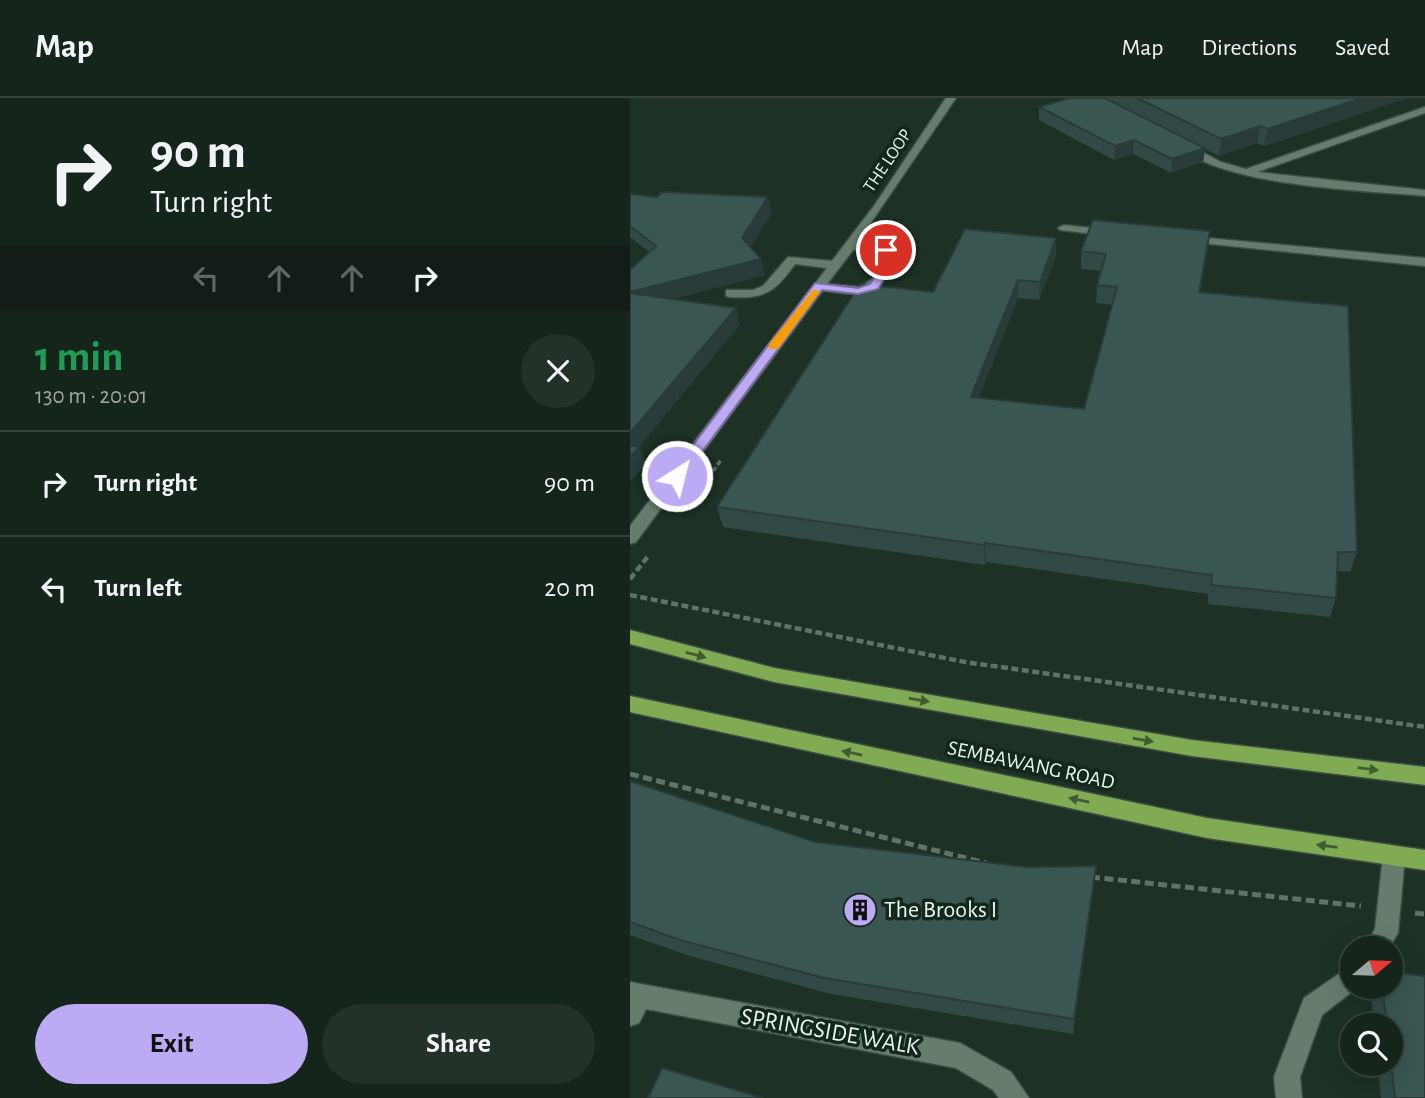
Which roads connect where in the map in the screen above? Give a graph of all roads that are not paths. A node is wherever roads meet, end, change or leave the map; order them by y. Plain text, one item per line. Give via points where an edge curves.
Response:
1 (947, 98) edge
2 (1425, 110) edge
3 (1171, 139) edge
4 (1246, 173) junction
5 (1425, 193) edge
6 (1064, 228) dead end
7 (1119, 233) edge
8 (1175, 239) edge
9 (849, 246) junction
10 (1425, 262) edge
11 (835, 265) junction
12 (819, 286) junction
13 (730, 293) dead end
14 (630, 538) edge
15 (630, 637) edge
16 (635, 707) edge
17 (1425, 776) edge
18 (1394, 856) junction
19 (1425, 860) edge
20 (1384, 936) edge
21 (1340, 986) edge
22 (633, 1002) edge
23 (1016, 1098) edge
24 (1289, 1098) edge

1 - 9 street, THE LOOP
2 - 4 street
3 - 4 street via 1217,164
4 - 5 street
6 - 7 street
8 - 10 street
9 - 11 street, THE LOOP
9 - 12 street via 886,250 893,258 874,286 866,290
11 - 12 street, THE LOOP
11 - 13 street via 792,260 770,290 752,296
12 - 14 street, THE LOOP
15 -> 17 main road, SEMBAWANG ROAD via 774,675 1178,746
18 -> 16 main road, SEMBAWANG ROAD via 1207,828
18 - 19 main road, SEMBAWANG ROAD
18 - 20 street
21 - 24 street via 1313,1007 1287,1077
22 - 23 street, SPRINGSIDE WALK via 960,1056 1002,1081

